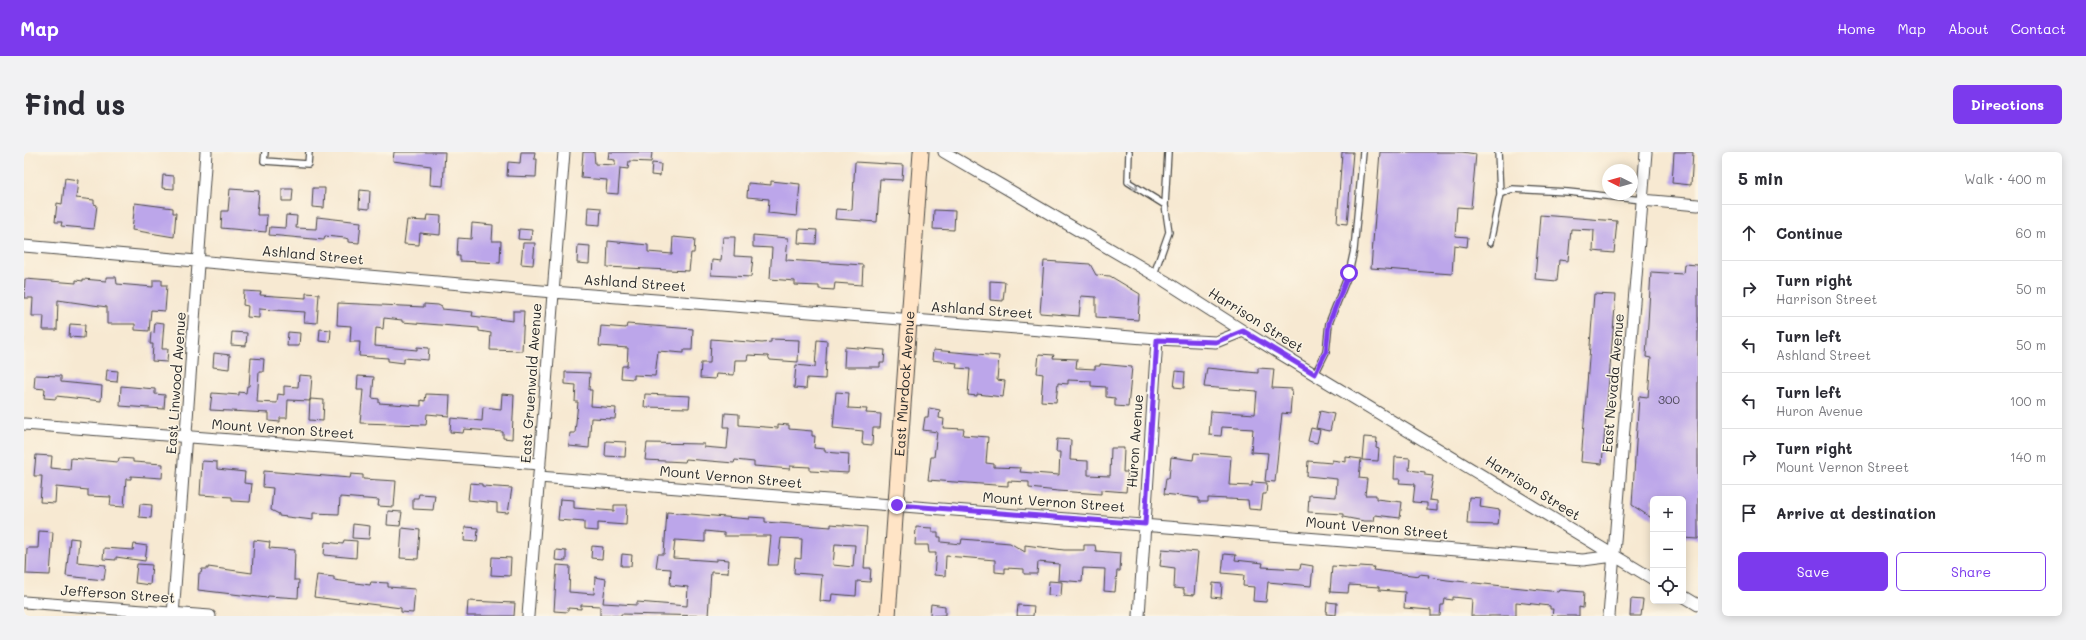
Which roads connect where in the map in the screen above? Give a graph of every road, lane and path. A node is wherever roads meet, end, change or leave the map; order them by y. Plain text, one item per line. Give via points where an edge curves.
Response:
1 (206, 152) edge
2 (265, 152) edge
3 (309, 152) edge
4 (564, 152) edge
5 (921, 152) edge
6 (944, 152) edge
7 (1129, 152) edge
8 (1168, 152) edge
9 (1363, 152) edge
10 (1498, 152) edge
11 (1646, 152) edge
12 (1500, 194) junction
13 (1642, 200) junction
14 (1165, 205) junction
15 (1698, 205) edge
16 (1490, 243) dead end
17 (24, 246) edge
18 (199, 260) junction
19 (1154, 274) junction
20 (553, 292) junction
21 (910, 320) junction
22 (1243, 331) junction
23 (1157, 340) junction
24 (1315, 374) junction
25 (24, 424) edge
26 (187, 436) junction
27 (540, 464) junction
28 (539, 477) junction
29 (897, 505) junction
30 (1145, 524) junction
31 (1614, 556) junction
32 (1650, 577) edge
33 (1686, 598) edge
34 (24, 602) edge
35 (1698, 605) edge
36 (173, 614) edge
37 (210, 616) edge
38 (528, 616) edge
39 (888, 616) edge
40 (1139, 616) edge
41 (1609, 616) edge

1 - 18 street, East Linwood Avenue
2 - 3 lane via 264,161 308,164
4 - 20 street, East Gruenwald Avenue
5 - 21 main road, East Murdock Avenue
6 - 19 street, Harrison Street
7 -> 14 lane via 1128,182
8 - 14 lane
9 - 24 lane via 1354,250 1349,273 1329,323 1326,352
10 - 12 lane
11 - 13 street, East Nevada Avenue
12 - 13 lane via 1512,189
12 - 16 lane
13 - 15 street
13 - 31 street, East Nevada Avenue
14 - 19 lane via 1168,232
17 - 18 street, Ashland Street
18 - 20 street, Ashland Street
18 - 26 street, East Linwood Avenue
19 - 22 street, Harrison Street
20 - 21 street, Ashland Street
20 - 27 street, East Gruenwald Avenue
21 - 23 street, Ashland Street
21 - 29 main road, East Murdock Avenue
22 - 23 street, Ashland Street via 1216,342
22 - 24 street, Harrison Street
23 - 30 street, Huron Avenue
24 - 31 street, Harrison Street
25 - 26 street, Mount Vernon Street
26 - 27 street, Mount Vernon Street
26 - 36 street, East Linwood Avenue
27 - 28 street, East Gruenwald Avenue
28 - 29 street, Mount Vernon Street
28 - 38 street, East Gruenwald Avenue
29 - 30 street, Mount Vernon Street
29 - 39 main road, East Murdock Avenue
30 - 31 street, Mount Vernon Street via 1583,560
30 - 40 street, Huron Avenue
31 - 32 street, Harrison Street
31 - 41 street, East Nevada Avenue
33 - 35 street
34 - 36 street, Jefferson Street
36 - 37 street, Jefferson Street

